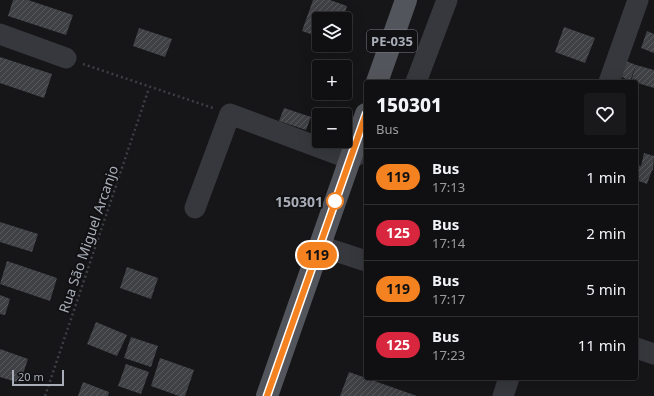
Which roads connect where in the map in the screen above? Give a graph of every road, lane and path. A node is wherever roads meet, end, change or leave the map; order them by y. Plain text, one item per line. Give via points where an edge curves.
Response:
1 (406, 0) edge
2 (447, 0) edge
3 (638, 0) edge
4 (0, 34) edge
5 (66, 58) joint
6 (378, 80) edge
7 (417, 80) edge
8 (610, 80) edge
9 (149, 88) junction
10 (230, 114) junction
11 (364, 124) edge
12 (358, 155) edge
13 (195, 208) dead end
14 (320, 246) junction
15 (364, 260) edge
16 (638, 349) edge
17 (654, 354) edge
18 (508, 380) edge
19 (46, 396) edge
20 (267, 396) edge
21 (503, 396) edge

1 - 6 main road, PE-035
2 - 7 street
3 - 8 street
4 - 5 street
5 - 9 path
9 - 10 path
9 - 19 path, Rua São Miguel Arcanjo
10 - 12 street
10 - 13 street
11 - 12 main road
12 - 14 main road
14 - 15 street
14 - 20 main road
16 - 17 street
18 - 21 street

